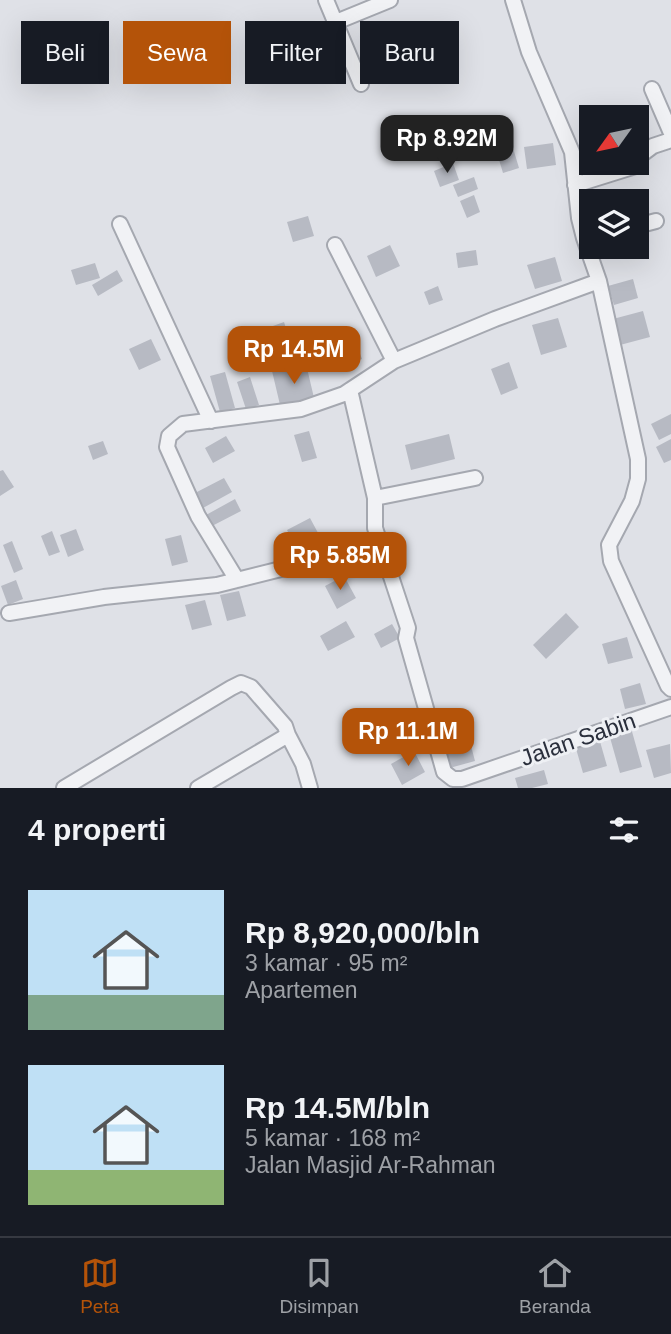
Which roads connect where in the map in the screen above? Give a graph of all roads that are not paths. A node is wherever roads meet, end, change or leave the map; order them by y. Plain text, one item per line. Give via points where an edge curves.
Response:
1 (326, 0) edge
2 (390, 0) edge
3 (513, 0) edge
4 (336, 21) edge
5 (338, 21) edge
6 (346, 47) edge
7 (360, 82) edge
8 (652, 89) dead end
9 (671, 132) edge
10 (671, 140) edge
11 (649, 149) edge
12 (602, 175) edge
13 (575, 185) junction
14 (579, 218) edge
15 (656, 221) dead end
16 (649, 223) edge
17 (120, 224) dead end
18 (335, 245) dead end
19 (594, 259) edge
20 (599, 281) junction
21 (394, 361) junction
22 (350, 390) junction
23 (211, 421) junction
24 (475, 478) dead end
25 (375, 498) junction
26 (329, 556) dead end
27 (237, 579) junction
28 (9, 613) dead end
29 (670, 687) edge
30 (671, 707) edge
31 (288, 735) junction
32 (452, 784) edge
33 (64, 788) edge
34 (198, 788) edge
35 (310, 788) edge

1 - 4 street
2 - 5 street
3 - 13 street via 529,52 572,152
6 - 7 street
8 - 9 street
10 - 11 street
12 - 13 street
13 - 14 street
15 - 16 street
17 - 23 street
18 - 21 street
19 - 20 street
20 - 21 street
20 - 29 street via 638,459 632,501 609,545 611,561
21 - 22 street
22 - 23 street via 301,409
22 - 25 street
23 - 27 street via 183,424 169,436 167,447 198,516
24 - 25 street
25 - 32 street via 376,528 408,628 406,638 444,772
26 - 27 street
27 - 28 street
30 - 32 street, Jalan Sabin
31 - 33 street via 251,687 241,683
31 - 34 street
31 - 35 street

